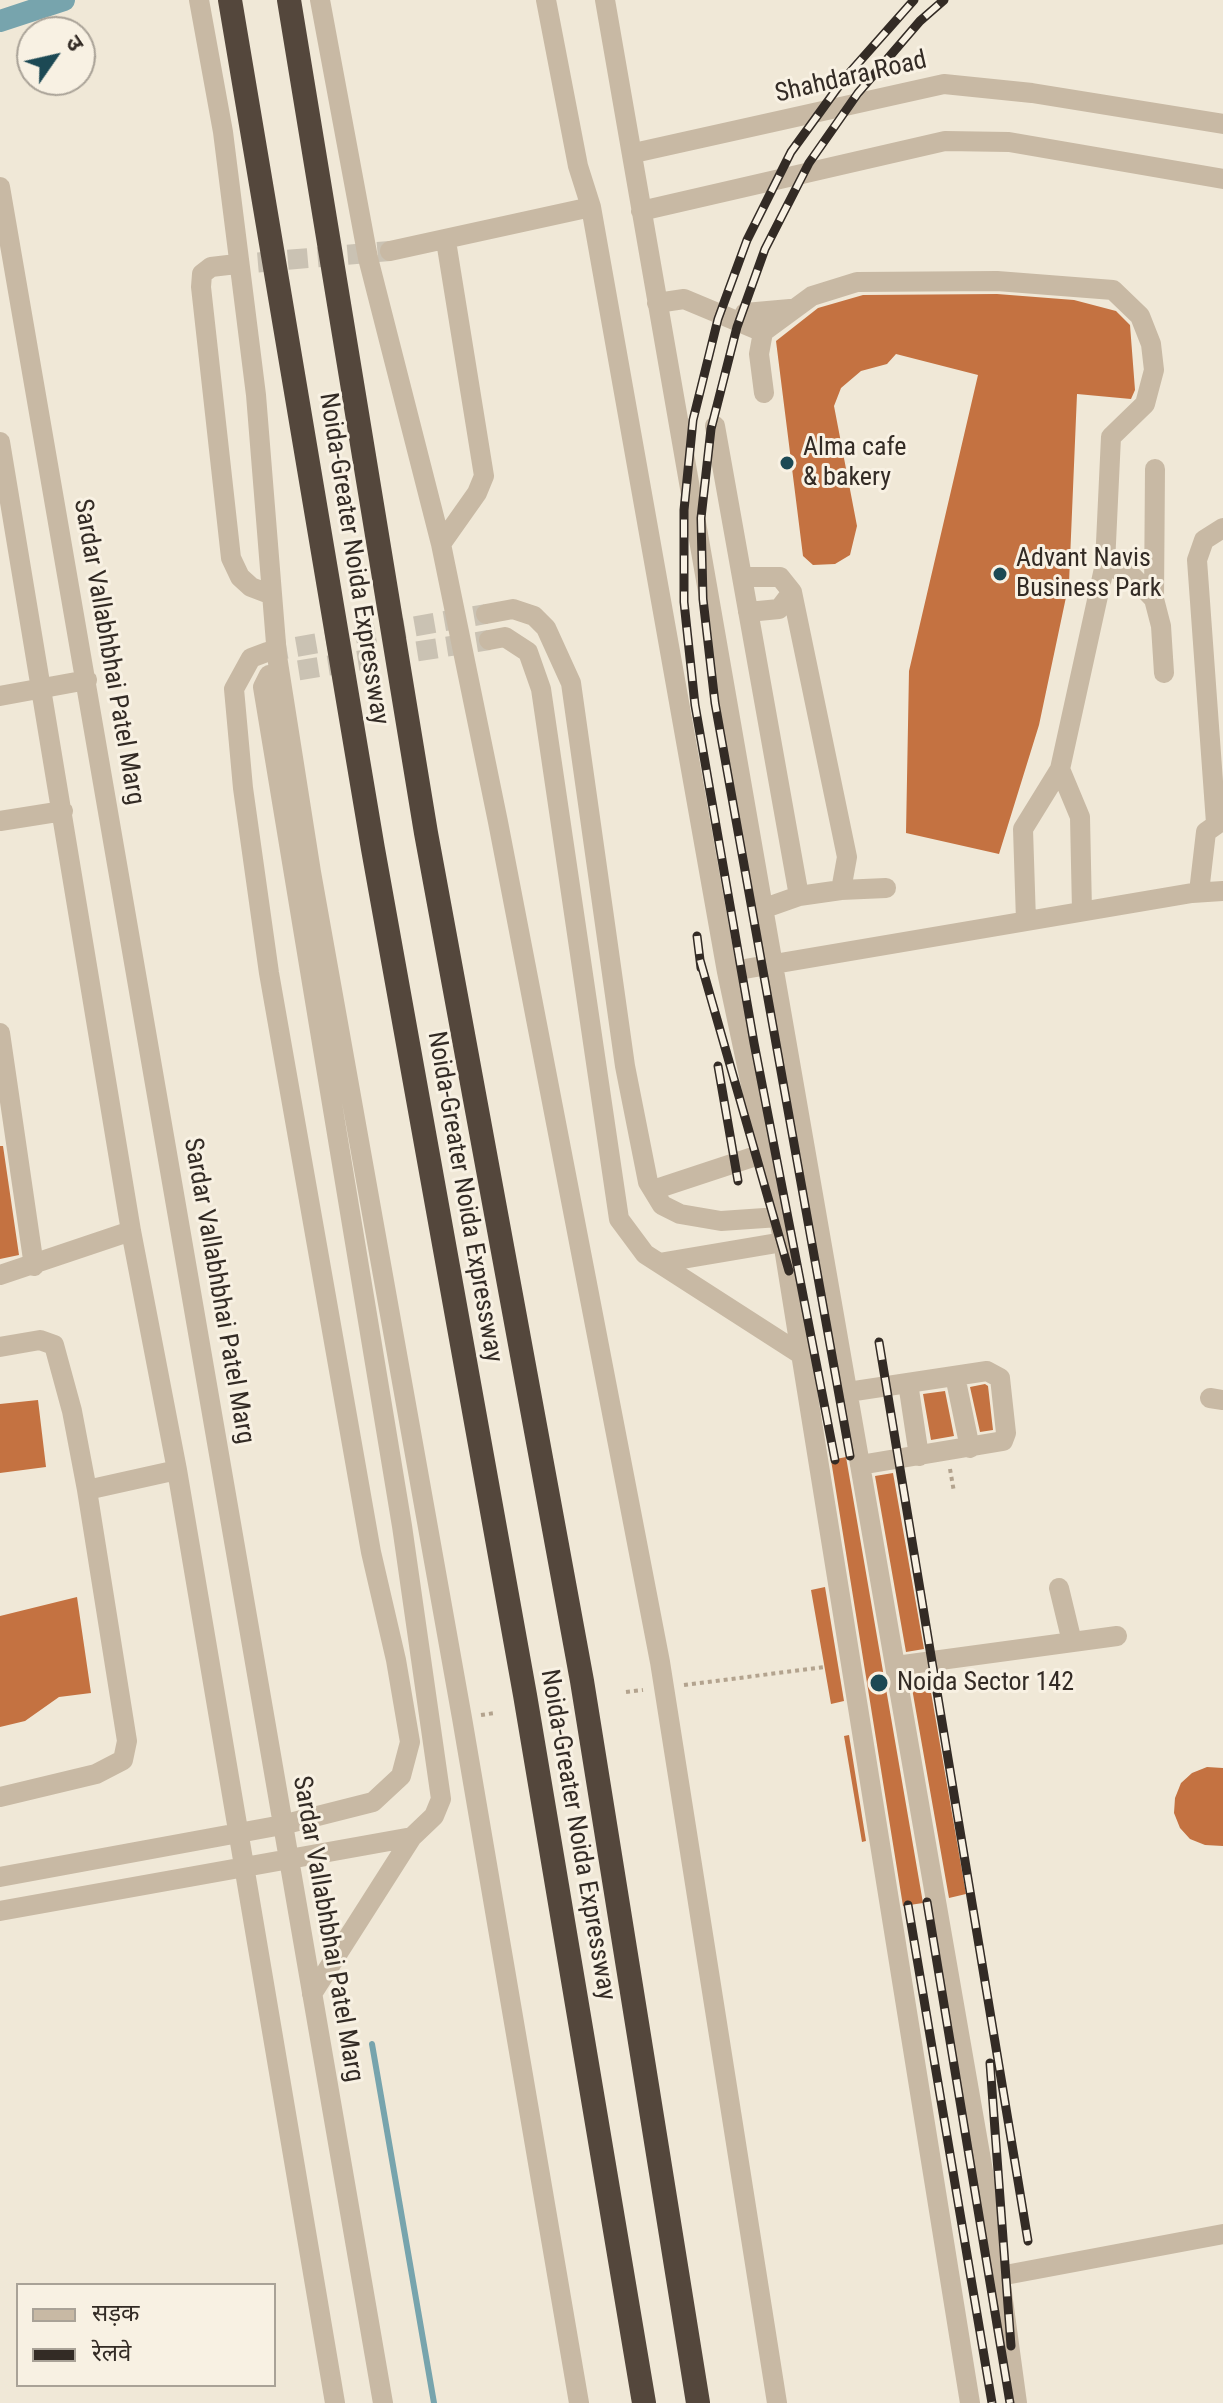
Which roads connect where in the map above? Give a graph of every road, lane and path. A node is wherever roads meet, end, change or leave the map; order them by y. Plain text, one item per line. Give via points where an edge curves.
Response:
1 (199, 0) edge
2 (230, 0) edge
3 (289, 0) edge
4 (320, 0) edge
5 (605, 0) edge
6 (546, 2) edge
7 (1223, 124) edge
8 (634, 153) junction
9 (1223, 179) edge
10 (0, 187) edge
11 (591, 207) junction
12 (641, 211) junction
13 (446, 241) junction
14 (390, 251) tunnel mouth
15 (228, 265) tunnel mouth
16 (657, 303) junction
17 (790, 309) junction
18 (745, 313) dead end
19 (763, 332) junction
20 (764, 393) dead end
21 (715, 426) dead end
22 (0, 442) edge
23 (1155, 469) dead end
24 (1223, 528) edge
25 (441, 544) junction
26 (1105, 564) junction
27 (742, 577) junction
28 (792, 592) junction
29 (272, 595) junction
30 (1154, 599) junction
31 (748, 612) junction
32 (486, 614) tunnel mouth
33 (489, 640) tunnel mouth
34 (267, 652) tunnel mouth
35 (1164, 673) dead end
36 (269, 675) dead end
37 (87, 680) junction
38 (43, 688) junction
39 (0, 696) edge
40 (1060, 769) junction
41 (63, 811) junction
42 (0, 821) edge
43 (1219, 821) edge
44 (886, 888) dead end
45 (841, 890) junction
46 (1223, 891) edge
47 (1199, 892) junction
48 (799, 896) junction
49 (765, 908) junction
50 (1082, 911) junction
51 (1026, 921) junction
52 (775, 964) junction
53 (727, 972) junction
54 (0, 1033) edge
55 (765, 1153) junction
56 (653, 1190) junction
57 (779, 1217) junction
58 (131, 1231) junction
59 (783, 1242) junction
60 (659, 1263) junction
61 (34, 1266) junction
62 (0, 1275) edge
63 (0, 1347) edge
64 (802, 1355) junction
65 (955, 1376) junction
66 (908, 1383) junction
67 (848, 1392) junction
68 (970, 1448) junction
69 (919, 1456) junction
70 (860, 1465) junction
71 (177, 1470) junction
72 (87, 1490) junction
73 (1059, 1588) dead end
74 (1117, 1636) dead end
75 (1072, 1642) junction
76 (896, 1666) junction
77 (825, 1667) dead end
78 (664, 1687) junction
79 (626, 1692) dead end
80 (0, 1797) edge
81 (282, 1825) junction
82 (237, 1833) junction
83 (412, 1837) junction
84 (288, 1859) junction
85 (242, 1866) junction
86 (0, 1877) edge
87 (0, 1911) edge
88 (312, 1994) junction
89 (1223, 2234) edge
90 (1000, 2276) junction
91 (335, 2403) edge
92 (383, 2403) edge
93 (579, 2403) edge
94 (644, 2403) edge
95 (698, 2403) edge
96 (777, 2403) edge
97 (970, 2403) edge
98 (1017, 2403) edge

1 - 29 street via 223,132 256,395
2 - 94 highway, Noida-Greater Noida Expressway
3 - 95 highway, Noida-Greater Noida Expressway via 426,833 582,1681
4 - 25 street via 368,258
5 - 8 street
6 - 11 street
7 - 8 street, Shahdara Road via 944,84
8 - 12 street
9 - 12 street via 1009,142 945,141
10 - 37 street, Sardar Vallabhbhai Patel Marg
11 - 13 street
11 - 53 street
12 - 16 street
13 - 14 street
13 - 25 street via 484,476
15 - 29 street via 202,274 201,287 231,558 251,587
16 - 19 street via 684,299
16 - 49 street
17 - 18 street
17 - 19 street
17 - 26 street via 857,282 997,281 1113,290 1140,316 1154,370 1145,404 1111,437
19 - 20 street via 759,354
21 - 27 street
22 - 38 street
23 - 30 street
24 - 43 street via 1204,540 1197,560
25 - 78 street
26 - 30 street via 1133,577
26 - 40 street
27 - 28 street via 780,577
27 - 31 street
28 - 31 street via 779,609
28 - 45 street via 847,857
29 - 93 street via 311,872
30 - 35 street
31 - 48 street
32 - 56 street via 513,609 534,616 546,628 571,683 625,1066
33 - 60 street via 505,637 528,652 541,689 619,1219 645,1254
34 - 81 street via 251,658 234,689 243,788 269,973 371,1552 410,1742 401,1776 373,1802
36 - 83 street via 263,687 402,1526 441,1799 434,1816
37 - 38 street
37 - 81 street, Sardar Vallabhbhai Patel Marg
38 - 39 street
38 - 41 street
40 - 50 street via 1080,817
40 - 51 street via 1023,829
41 - 42 street
41 - 58 street
43 - 47 street via 1206,832
44 - 45 street
45 - 48 street
46 - 47 street
47 - 50 street
48 - 49 street
49 - 52 street
50 - 51 street
51 - 52 street
52 - 53 street
52 - 67 street
53 - 55 street
54 - 61 street
55 - 56 street
55 - 57 street
56 - 57 street via 662,1205 680,1214 721,1221
57 - 59 street
58 - 61 street
58 - 71 street
59 - 60 street
59 - 64 street
60 - 64 street
61 - 62 street
63 - 72 street via 40,1340 54,1345
64 - 97 street
65 - 66 street
65 - 68 street
65 - 68 street via 987,1371 1000,1378 1005,1437
66 - 67 street
66 - 69 street
67 - 70 street
68 - 69 street
69 - 70 street
70 - 76 street
71 - 72 street
71 - 82 street
72 - 80 street via 125,1729 123,1760 96,1774
73 - 75 street
74 - 75 street
75 - 76 street
76 - 90 street
77 - 78 path
78 - 79 path
78 - 96 street
81 - 82 street
81 - 84 street, Sardar Vallabhbhai Patel Marg
82 - 85 street
82 - 86 street
83 - 84 street
83 - 88 street
84 - 85 street
84 - 88 street, Sardar Vallabhbhai Patel Marg
85 - 87 street
85 - 91 street
88 - 92 street, Sardar Vallabhbhai Patel Marg
89 - 90 street
90 - 98 street

